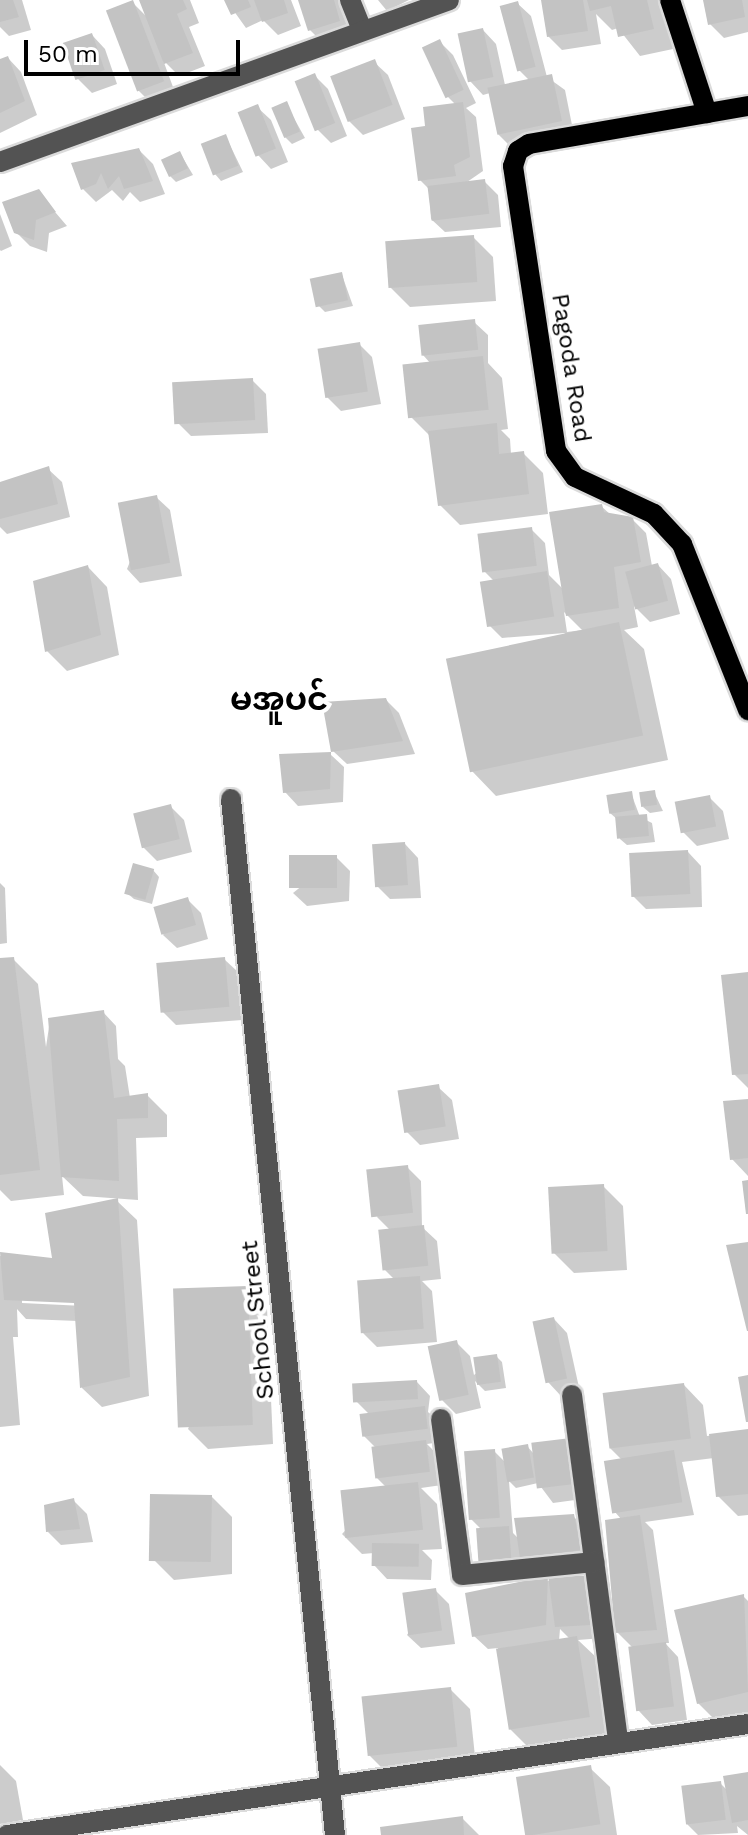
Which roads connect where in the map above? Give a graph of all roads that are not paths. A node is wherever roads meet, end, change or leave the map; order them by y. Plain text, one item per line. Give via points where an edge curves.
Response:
1 (350, 0) edge
2 (449, 0) edge
3 (670, 0) edge
4 (362, 30) junction
5 (748, 106) edge
6 (707, 113) junction
7 (0, 162) edge
8 (748, 710) edge
9 (231, 799) dead end
10 (572, 1395) dead end
11 (441, 1419) dead end
12 (594, 1562) junction
13 (748, 1724) edge
14 (618, 1742) junction
15 (331, 1783) junction
16 (43, 1832) edge
17 (7, 1835) edge
18 (335, 1835) edge

1 - 4 street
2 - 4 street
3 - 6 main road
4 - 7 street
5 - 6 main road, Pagoda Road
6 - 8 main road, Pagoda Road via 529,144 518,151 513,166 556,451 575,477 654,514 682,544
9 - 15 street, School Street
10 - 12 street
11 - 12 street via 462,1575
12 - 14 street
13 - 14 street
14 - 15 street
15 - 16 street
15 - 18 street, School Street
16 - 17 street

